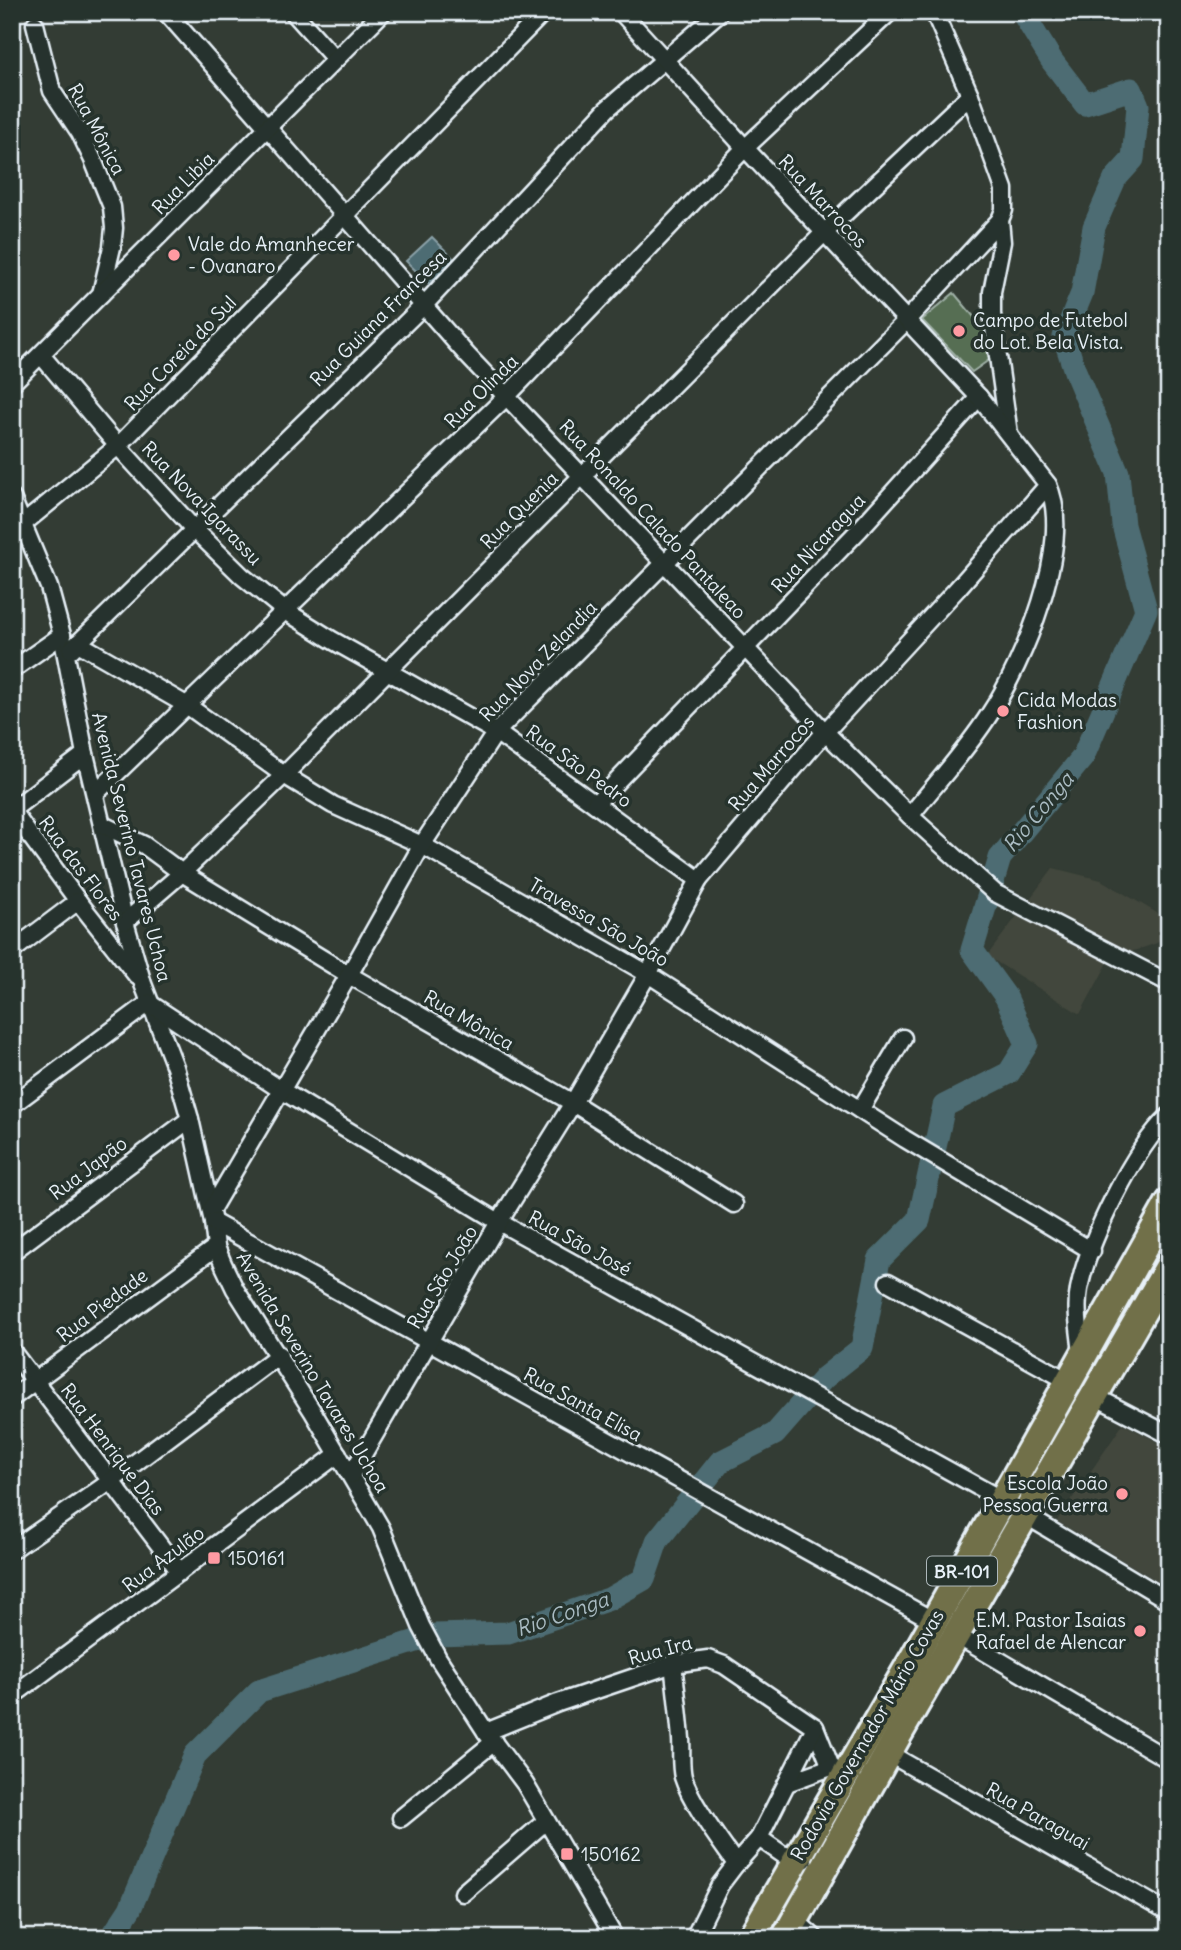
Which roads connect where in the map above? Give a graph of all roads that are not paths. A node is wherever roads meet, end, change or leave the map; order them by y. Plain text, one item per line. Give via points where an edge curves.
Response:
1 (166, 12) edge
2 (293, 12) edge
3 (383, 12) edge
4 (544, 12) edge
5 (621, 12) edge
6 (720, 12) edge
7 (890, 12) edge
8 (934, 12) edge
9 (34, 24) dead end
10 (335, 59) junction
11 (664, 61) junction
12 (970, 95) junction
13 (267, 129) junction
14 (745, 148) junction
15 (343, 216) junction
16 (1000, 220) junction
17 (825, 232) junction
18 (101, 294) junction
19 (424, 305) junction
20 (906, 321) junction
21 (41, 355) junction
22 (12, 383) edge
23 (506, 397) junction
24 (979, 397) junction
25 (1009, 435) junction
26 (118, 446) junction
27 (584, 476) junction
28 (1048, 485) junction
29 (12, 498) edge
30 (18, 528) edge
31 (193, 528) junction
32 (664, 561) junction
33 (284, 610) junction
34 (62, 635) junction
35 (72, 649) junction
36 (747, 649) junction
37 (12, 670) edge
38 (386, 671) junction
39 (188, 706) junction
40 (825, 732) junction
41 (496, 733) junction
42 (85, 754) junction
43 (284, 775) junction
44 (96, 793) junction
45 (596, 804) junction
46 (12, 811) edge
47 (910, 816) junction
48 (103, 825) junction
49 (422, 845) junction
50 (182, 873) junction
51 (699, 880) junction
52 (78, 901) junction
53 (125, 922) junction
54 (12, 951) edge
55 (648, 974) junction
56 (349, 975) junction
57 (1169, 983) edge
58 (143, 984) junction
59 (149, 1003) junction
60 (902, 1038) dead end
61 (281, 1090) junction
62 (573, 1103) junction
63 (12, 1105) edge
64 (860, 1110) junction
65 (1169, 1116) edge
66 (190, 1119) junction
67 (1169, 1203) edge
68 (734, 1204) dead end
69 (212, 1216) junction
70 (499, 1222) junction
71 (216, 1247) junction
72 (1092, 1251) junction
73 (12, 1252) edge
74 (1169, 1266) edge
75 (888, 1282) dead end
76 (428, 1342) junction
77 (12, 1351) edge
78 (279, 1355) junction
79 (1082, 1356) junction
80 (35, 1381) junction
81 (1068, 1381) junction
82 (1094, 1396) junction
83 (12, 1398) edge
84 (1169, 1436) edge
85 (338, 1454) junction
86 (351, 1475) junction
87 (111, 1481) junction
88 (1002, 1500) junction
89 (1025, 1515) junction
90 (12, 1550) edge
91 (180, 1573) junction
92 (1169, 1601) edge
93 (945, 1628) junction
94 (673, 1664) junction
95 (12, 1696) edge
96 (815, 1727) junction
97 (490, 1737) junction
98 (888, 1753) junction
99 (1169, 1760) edge
100 (838, 1771) junction
101 (787, 1783) junction
102 (401, 1818) dead end
103 (546, 1821) junction
104 (759, 1838) junction
105 (797, 1857) junction
106 (736, 1864) junction
107 (823, 1869) junction
108 (463, 1893) dead end
109 (1169, 1913) edge
110 (790, 1929) edge
111 (615, 1938) edge
112 (694, 1938) edge
113 (751, 1938) edge
114 (816, 1938) edge

1 - 13 street, Rua Ronaldo Calado Pantaleao
2 - 10 street
3 - 10 street, Rua Libia
4 - 15 street, Rua Coreia do Sul
5 - 11 street, Rua Marrocos
6 - 11 street, Rua Guiana Francesa
7 - 14 street, Rua Olinda
8 - 12 street
9 - 18 street, Rua Mônica via 52,91 80,134 112,207 112,247
10 - 13 street, Rua Libia
11 - 14 street, Rua Marrocos
11 - 19 street, Rua Guiana Francesa via 607,109
12 - 16 street via 1004,189
12 - 17 street, Rua Quenia
13 - 15 street, Rua Ronaldo Calado Pantaleao
13 - 18 street, Rua Libia
14 - 17 street, Rua Marrocos
14 - 23 street, Rua Olinda
15 - 19 street, Rua Ronaldo Calado Pantaleao
15 - 26 street, Rua Coreia do Sul
16 - 20 street, Rua Nova Zelandia
16 - 25 street via 1002,242 992,314
17 - 20 street, Rua Marrocos
17 - 27 street, Rua Quenia
18 - 21 street, Rua Libia
19 - 23 street, Rua Ronaldo Calado Pantaleao
19 - 31 street, Rua Guiana Francesa
20 - 24 street, Rua Marrocos
20 - 32 street, Rua Nova Zelandia
21 - 22 street, Rua Libia
21 - 26 street, Rua Nova Igarassu
23 - 27 street, Rua Ronaldo Calado Pantaleao
23 - 33 street, Rua Olinda
24 - 25 street, Rua Marrocos
24 - 36 street, Rua Nicaragua
25 - 28 street, Rua Marrocos
26 - 30 street, Rua Coreia do Sul
26 - 31 street, Rua Nova Igarassu
27 - 32 street, Rua Ronaldo Calado Pantaleao
27 - 38 street, Rua Quenia
28 - 40 street, Rua Marrocos
28 - 47 street, Rua Marrocos via 1056,512 1040,610 989,716
29 - 30 street, Avenida Severino Tavares Uchoa
30 - 34 street, Avenida Severino Tavares Uchoa via 49,587
31 - 33 street, Rua Nova Igarassu
31 - 35 street, Rua Guiana Francesa
32 - 36 street, Rua Ronaldo Calado Pantaleao
32 - 41 street, Rua Nova Zelandia
33 - 38 street, Rua São Pedro
33 - 39 street, Rua Olinda
34 - 35 street, Avenida Severino Tavares Uchoa
34 - 37 street
35 - 39 street, Travessa São João
35 - 42 street, Avenida Severino Tavares Uchoa
36 - 40 street, Rua Ronaldo Calado Pantaleao
36 - 45 street, Rua Nicaragua
38 - 41 street, Rua São Pedro
38 - 43 street, Rua Quenia
39 - 43 street, Travessa São João
39 - 44 street, Rua Olinda
40 - 47 street, Rua Ronaldo Calado Pantaleao
40 - 51 street, Rua Marrocos
41 - 45 street, Rua São Pedro
41 - 49 street, Rua Nova Zelandia
42 - 44 street, Avenida Severino Tavares Uchoa
42 - 46 street
43 - 49 street, Travessa São João via 333,805
43 - 50 street, Rua Quenia
44 - 48 street, Avenida Severino Tavares Uchoa
45 - 51 street, Rua São Pedro
46 - 52 street, Rua das Flores
47 - 57 street, Rua Ronaldo Calado Pantaleao via 995,893
48 - 50 street, Rua Mônica via 144,845
48 - 53 street, Avenida Severino Tavares Uchoa
49 - 55 street, Travessa São João
49 - 56 street, Rua Nova Zelandia
50 - 53 street, Rua Quenia
50 - 56 street, Rua Mônica
51 - 55 street, Rua Marrocos
52 - 54 street
52 - 58 street, Rua das Flores
53 - 58 street, Avenida Severino Tavares Uchoa
55 - 62 street, Rua Marrocos
55 - 64 street, Travessa São João
56 - 61 street, Rua Nova Zelandia
56 - 62 street, Rua Mônica
58 - 59 street, Avenida Severino Tavares Uchoa
59 - 61 street, Rua São José
59 - 63 street
59 - 66 street, Avenida Severino Tavares Uchoa
60 - 64 street
61 - 69 street, Rua Nova Zelandia
61 - 70 street, Rua São José
62 - 68 street, Rua Mônica
62 - 70 street, Rua São João
64 - 72 street, Travessa São João
65 - 72 street via 1131,1168
66 - 69 street, Avenida Severino Tavares Uchoa
66 - 73 street, Rua Japão
67 - 79 highway, Rodovia Governador Mário Covas / BR-101
69 - 71 street, Avenida Severino Tavares Uchoa
69 - 76 street, Rua Santa Elisa
70 - 76 street, Rua São João
70 - 88 street, Rua São José
71 - 78 street, Avenida Severino Tavares Uchoa via 235,1289
71 - 80 street, Rua Piedade
72 - 79 street via 1079,1289
74 - 82 highway, Rodovia Governador Mário Covas / BR-101
75 - 81 street
76 - 86 street, Rua São João
76 - 93 street, Rua Santa Elisa
77 - 80 street, Rua Henrique Dias
78 - 85 street, Avenida Severino Tavares Uchoa
78 - 87 street
79 - 81 highway, Rodovia Governador Mário Covas / BR-101
80 - 83 street, Rua Piedade
80 - 87 street, Rua Henrique Dias
81 - 88 highway, Rodovia Governador Mário Covas / BR-101
82 - 84 street
82 - 89 highway, Rodovia Governador Mário Covas / BR-101
85 - 86 street, Avenida Severino Tavares Uchoa
85 - 91 street, Rua Azulão
86 - 97 street, Avenida Severino Tavares Uchoa via 381,1528 421,1626
87 - 90 street
87 - 91 street, Rua Henrique Dias
88 - 93 highway, Rodovia Governador Mário Covas / BR-101
89 - 92 street
89 - 93 highway, Rodovia Governador Mário Covas / BR-101
91 - 95 street, Rua Azulão
93 - 98 highway, Rodovia Governador Mário Covas / BR-101
93 - 99 street, Rua Santa Elisa
93 - 100 highway, Rodovia Governador Mário Covas / BR-101
94 - 96 street, Rua Ira via 708,1659 724,1665
94 - 97 street, Rua Ira via 558,1703
94 - 106 street via 684,1780
96 - 100 street
96 - 101 street
97 - 102 street, Rua Ira
97 - 103 street, Avenida Severino Tavares Uchoa
98 - 107 highway, Rodovia Governador Mário Covas / BR-101
98 - 109 street, Rua Paraguai
100 - 101 street
100 - 105 highway, Rodovia Governador Mário Covas / BR-101
101 - 104 street
103 - 108 street
103 - 111 street, Avenida Severino Tavares Uchoa
104 - 105 street via 782,1854
104 - 106 street
105 - 107 street
105 - 113 highway, Rodovia Governador Mário Covas / BR-101
106 - 112 street via 720,1885
107 - 110 highway, Rodovia Governador Mário Covas / BR-101
110 - 114 street

